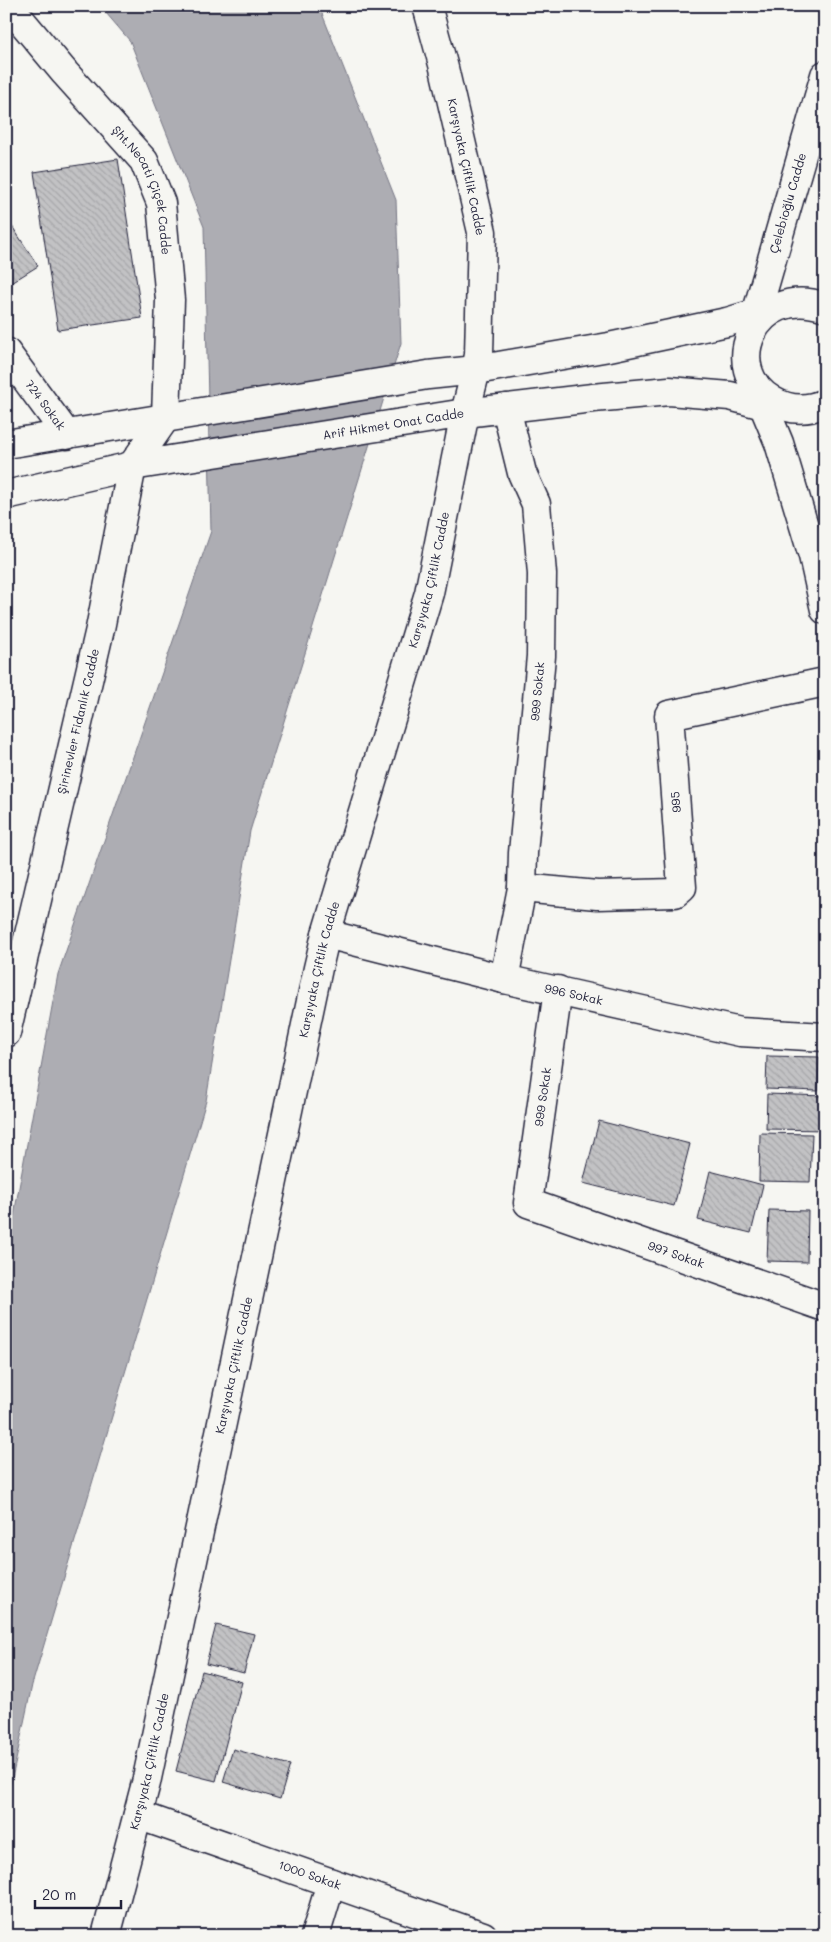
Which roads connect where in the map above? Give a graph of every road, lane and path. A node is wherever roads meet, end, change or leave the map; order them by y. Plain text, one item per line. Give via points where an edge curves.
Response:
1 (9, 6) edge
2 (427, 6) edge
3 (825, 75) edge
4 (825, 307) edge
5 (762, 317) junction
6 (6, 352) edge
7 (476, 370) junction
8 (767, 399) junction
9 (825, 403) edge
10 (506, 408) junction
11 (465, 413) junction
12 (166, 417) junction
13 (67, 435) junction
14 (6, 444) edge
15 (132, 466) junction
16 (6, 495) edge
17 (825, 610) edge
18 (825, 682) edge
19 (522, 888) junction
20 (326, 934) junction
21 (504, 978) junction
22 (558, 990) junction
23 (6, 1033) edge
24 (825, 1036) edge
25 (528, 1203) joint
26 (825, 1307) edge
27 (138, 1815) junction
28 (331, 1883) junction
29 (106, 1936) edge
30 (315, 1936) edge
31 (483, 1936) edge

1 - 12 main road, Şht.Necati Çiçek Cadde via 144,161 161,203 170,300
2 - 7 main road, Karşıyaka Çiftlik Cadde via 482,232
3 - 5 main road, Çelebioğlu Cadde
4 - 5 main road via 811,302 793,302
5 - 7 main road
5 - 8 main road, Çelebioğlu Cadde via 746,349 747,368
6 - 13 main road, 724 Sokak
7 - 11 main road, Karşıyaka Çiftlik Cadde
7 - 12 main road
8 - 9 main road, Arif Hikmet Onat Cadde via 799,409
8 - 10 main road, Arif Hikmet Onat Cadde via 669,391
8 - 17 main road via 813,556
10 - 11 main road, Arif Hikmet Onat Cadde
10 - 19 main road, 999 Sokak via 522,473 536,504 542,574 540,656
11 - 15 main road, Arif Hikmet Onat Cadde
11 - 20 main road, Karşıyaka Çiftlik Cadde via 429,593
12 - 13 main road
12 - 15 main road, Şirinevler Fidanlık Cadde
13 - 14 main road
15 - 16 main road, Arif Hikmet Onat Cadde
15 - 23 main road, Şirinevler Fidanlık Cadde via 100,629
18 - 19 main road, 995 via 669,715 682,887 675,893 597,894
19 - 21 main road, 999 Sokak
20 - 21 main road, 996 Sokak
20 - 27 main road, Karşıyaka Çiftlik Cadde
21 - 22 main road, 996 Sokak
22 - 24 main road, 996 Sokak via 740,1032
22 - 25 main road, 999 Sokak
25 - 26 main road, 997 Sokak
27 - 28 main road, 1000 Sokak
27 - 29 main road, Karşıyaka Çiftlik Cadde
28 - 30 main road
28 - 31 main road, 1000 Sokak

